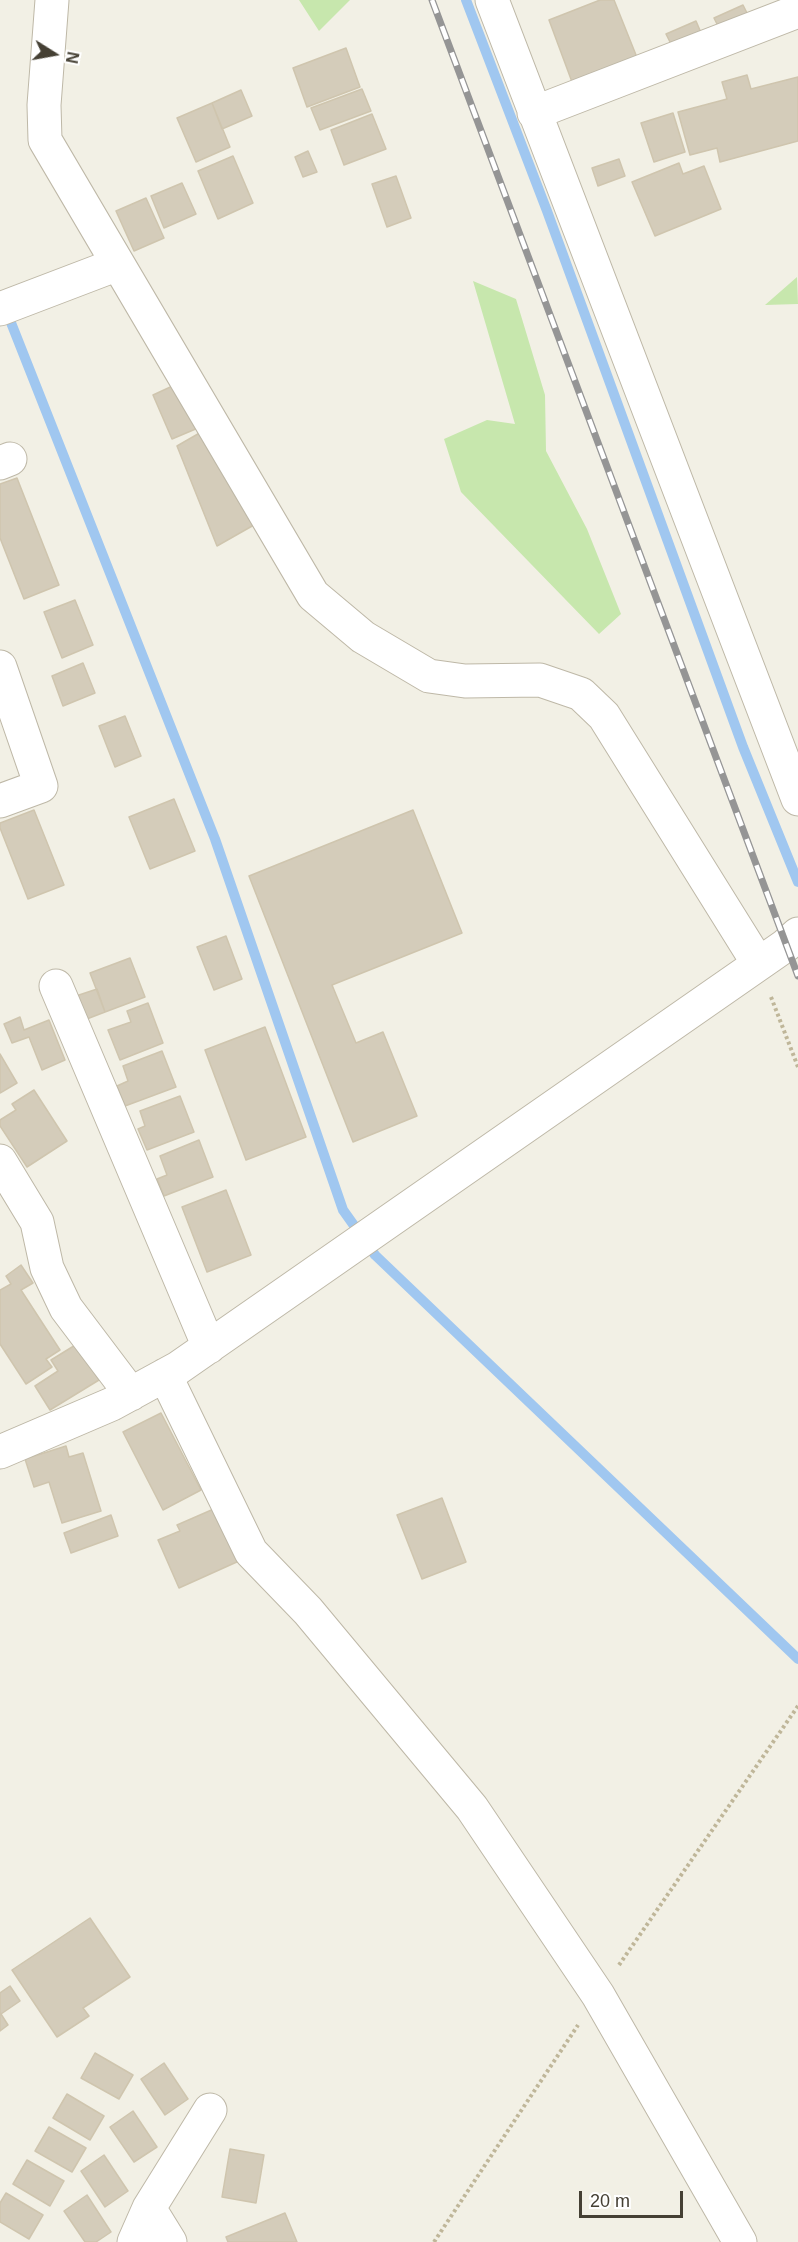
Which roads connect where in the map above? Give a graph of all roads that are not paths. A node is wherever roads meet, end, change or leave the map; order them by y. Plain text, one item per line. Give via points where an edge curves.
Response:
1 (52, 0) edge
2 (492, 0) edge
3 (798, 11) edge
4 (534, 113) junction
5 (118, 264) junction
6 (0, 309) edge
7 (0, 667) edge
8 (798, 799) edge
9 (0, 801) edge
10 (797, 935) edge
11 (758, 963) junction
12 (56, 986) dead end
13 (0, 1161) edge
14 (209, 1347) junction
15 (165, 1375) junction
16 (131, 1394) junction
17 (0, 1452) edge
18 (210, 2110) dead end
19 (149, 2208) junction
20 (134, 2242) edge
21 (170, 2242) edge
22 (740, 2242) edge

1 - 5 street via 45,140
2 - 4 street
3 - 4 street
4 - 8 street
5 - 6 street
5 - 11 street via 314,595 363,638 429,676 465,681 540,680 581,694 604,716
7 - 9 street via 41,786
10 - 11 street
11 - 14 street
12 - 14 street
13 - 16 street via 37,1222 46,1268 66,1308
14 - 15 street
15 - 16 street
15 - 22 street via 251,1552 308,1611 472,1808 598,1995
16 - 17 street
18 - 19 street
19 - 20 street
19 - 21 street

